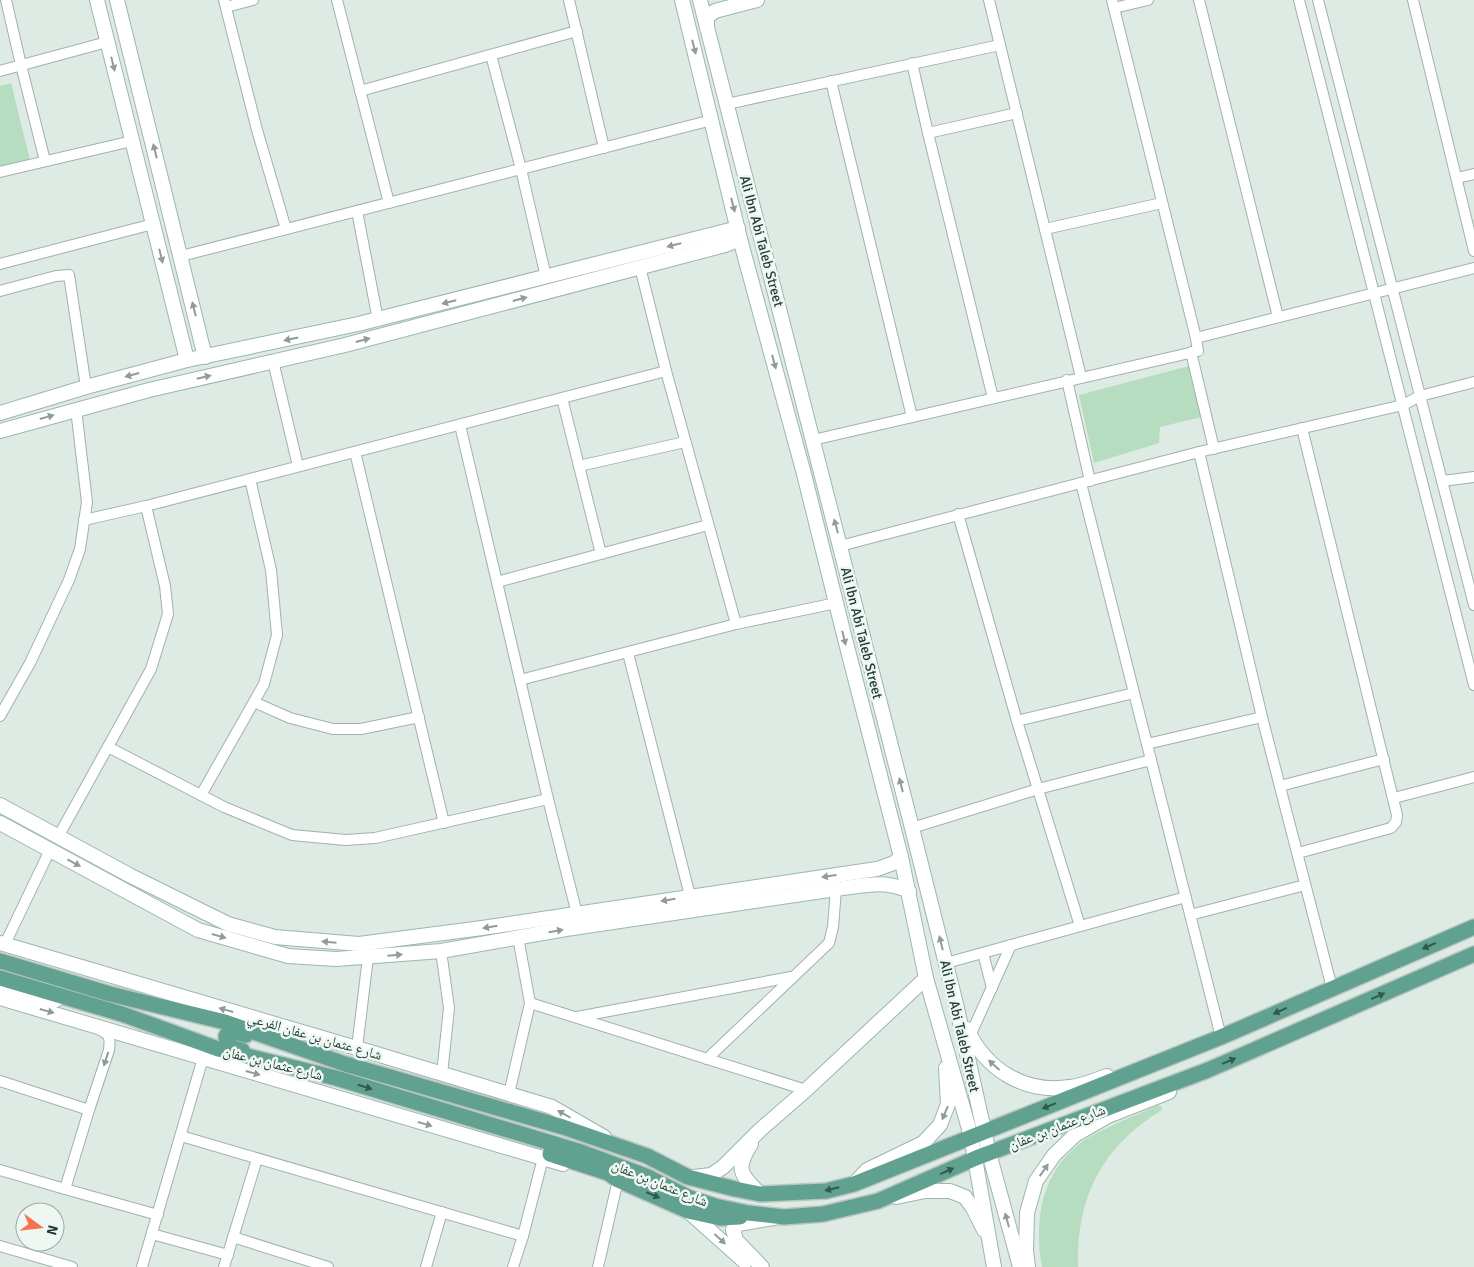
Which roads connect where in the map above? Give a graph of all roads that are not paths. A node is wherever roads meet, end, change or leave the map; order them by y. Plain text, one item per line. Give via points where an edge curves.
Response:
1 (6, 0) edge
2 (97, 0) edge
3 (117, 0) edge
4 (253, 0) edge
5 (336, 0) edge
6 (569, 0) edge
7 (682, 0) edge
8 (700, 0) edge
9 (757, 0) edge
10 (989, 0) edge
11 (1148, 0) edge
12 (1199, 0) edge
13 (1299, 0) edge
14 (1318, 0) edge
15 (1413, 0) edge
16 (225, 3) edge
17 (1113, 4) edge
18 (707, 29) junction
19 (577, 31) junction
20 (108, 42) junction
21 (1000, 44) junction
22 (491, 55) junction
23 (912, 64) junction
24 (21, 65) junction
25 (0, 71) edge
26 (831, 81) junction
27 (360, 91) junction
28 (726, 104) junction
29 (1017, 113) junction
30 (712, 120) junction
31 (928, 133) junction
32 (132, 141) junction
33 (604, 148) junction
34 (45, 162) junction
35 (521, 169) junction
36 (0, 172) edge
37 (1474, 174) edge
38 (1457, 178) junction
39 (1162, 202) junction
40 (389, 203) junction
41 (358, 211) junction
42 (153, 224) junction
43 (286, 229) junction
44 (1045, 229) junction
45 (739, 234) junction
46 (1474, 251) edge
47 (180, 256) junction
48 (0, 264) edge
49 (640, 267) junction
50 (1474, 268) edge
51 (546, 277) junction
52 (1393, 288) junction
53 (0, 291) edge
54 (1374, 293) junction
55 (1278, 317) junction
56 (378, 320) junction
57 (1196, 338) junction
58 (1191, 352) junction
59 (205, 357) junction
60 (186, 360) junction
61 (273, 361) junction
62 (666, 371) junction
63 (1081, 377) junction
64 (1067, 380) junction
65 (1474, 382) edge
66 (86, 387) junction
67 (1420, 396) junction
68 (562, 398) junction
69 (993, 398) junction
70 (1402, 405) junction
71 (76, 409) junction
72 (0, 413) edge
73 (912, 417) junction
74 (460, 425) junction
75 (1302, 428) junction
76 (0, 431) edge
77 (813, 440) junction
78 (685, 442) junction
79 (1214, 449) junction
80 (355, 452) junction
81 (1199, 452) junction
82 (298, 466) junction
83 (579, 466) junction
84 (1474, 477) edge
85 (250, 479) junction
86 (1442, 481) junction
87 (1086, 482) junction
88 (146, 506) junction
89 (958, 514) junction
90 (84, 520) junction
91 (708, 525) junction
92 (840, 546) junction
93 (601, 554) junction
94 (497, 582) junction
95 (836, 603) junction
96 (1474, 605) edge
97 (736, 624) junction
98 (628, 653) junction
99 (520, 680) junction
100 (1474, 685) edge
101 (1134, 692) junction
102 (254, 702) junction
103 (0, 716) edge
104 (419, 717) junction
105 (1262, 717) junction
106 (1017, 721) junction
107 (1147, 744) junction
108 (108, 747) junction
109 (1384, 759) junction
110 (1151, 760) junction
111 (1474, 776) edge
112 (1280, 786) junction
113 (1038, 789) junction
114 (201, 795) junction
115 (1394, 798) junction
116 (548, 799) junction
117 (0, 805) edge
118 (444, 822) junction
119 (1, 826) edge
120 (912, 828) junction
121 (58, 837) junction
122 (50, 850) junction
123 (1298, 853) junction
124 (901, 857) junction
125 (877, 869) junction
126 (879, 884) junction
127 (1305, 885) junction
128 (836, 889) junction
129 (909, 891) junction
130 (690, 896) junction
131 (1186, 897) junction
132 (577, 914) junction
133 (1190, 915) junction
134 (1080, 926) junction
135 (1474, 927) edge
136 (518, 937) junction
137 (1011, 945) junction
138 (2, 947) edge
139 (441, 951) junction
140 (982, 953) junction
141 (1474, 954) edge
142 (368, 957) junction
143 (0, 960) edge
144 (946, 963) junction
145 (792, 977) junction
146 (0, 978) edge
147 (926, 978) junction
148 (992, 988) junction
149 (1332, 988) junction
150 (0, 990) edge
151 (110, 994) junction
152 (0, 998) edge
153 (530, 1004) junction
154 (956, 1004) junction
155 (122, 1014) junction
156 (574, 1018) junction
157 (88, 1023) junction
158 (942, 1030) junction
159 (970, 1036) junction
160 (1221, 1037) junction
161 (357, 1048) junction
162 (203, 1058) junction
163 (706, 1059) junction
164 (345, 1064) junction
165 (1208, 1070) junction
166 (442, 1074) junction
167 (336, 1078) junction
168 (0, 1081) edge
169 (806, 1090) junction
170 (509, 1094) junction
171 (89, 1110) junction
172 (760, 1130) junction
173 (509, 1131) junction
174 (978, 1134) junction
175 (180, 1136) junction
176 (622, 1147) junction
177 (982, 1155) junction
178 (543, 1158) junction
179 (257, 1159) junction
180 (0, 1170) edge
181 (688, 1177) junction
182 (618, 1180) junction
183 (854, 1184) junction
184 (65, 1190) junction
185 (760, 1194) junction
186 (878, 1202) junction
187 (688, 1211) junction
188 (442, 1212) junction
189 (158, 1215) junction
190 (784, 1217) junction
191 (152, 1234) junction
192 (524, 1236) junction
193 (233, 1237) junction
194 (0, 1246) edge
195 (228, 1255) junction
196 (994, 1262) edge
197 (50, 1264) edge
198 (312, 1265) edge
199 (72, 1267) edge
200 (142, 1267) edge
201 (224, 1267) edge
202 (328, 1267) edge
203 (426, 1267) edge
204 (513, 1267) edge
205 (598, 1267) edge
206 (751, 1267) edge
207 (762, 1267) edge
208 (1020, 1267) edge
209 (1028, 1267) edge

1 - 24 street
2 - 20 street
47 -> 3 street
4 - 16 street
5 - 27 street
6 - 19 street
7 -> 30 street, Ali Ibn Abi Taleb Street
8 - 18 street, Ali Ibn Abi Taleb Street
9 - 18 street via 715,11 707,17
10 - 21 street
11 - 17 street
12 - 55 street
13 - 54 street
14 - 52 street
15 - 38 street
16 - 43 street
17 - 39 street
18 - 28 street, Ali Ibn Abi Taleb Street
19 - 22 street
19 - 33 street
20 - 24 street
20 -> 32 street
21 - 23 street
21 - 29 street
22 - 27 street
22 - 35 street
23 - 26 street
23 - 31 street
24 - 25 street
24 - 34 street
26 - 28 street
26 - 73 street
27 - 40 street
28 - 77 street, Ali Ibn Abi Taleb Street
29 - 31 street
29 - 44 street
30 - 33 street
30 -> 45 street, Ali Ibn Abi Taleb Street
31 - 69 street
32 - 34 street
32 - 42 street
33 - 35 street
34 - 36 street
35 - 40 street
35 - 51 street
37 - 38 street
38 - 46 street
39 - 44 street
39 - 57 street
40 - 41 street
41 - 43 street
41 - 56 street
42 - 48 street
42 -> 60 street
43 - 47 street
44 - 63 street
45 - 49 street via 725,245
45 -> 51 street
45 -> 95 street, Ali Ibn Abi Taleb Street
59 -> 47 street
61 -> 49 street via 346,345
49 - 62 street
50 - 52 street
51 -> 56 street
52 - 54 street
52 - 67 street
53 - 66 street via 69,275
54 - 55 street
54 - 70 street
55 - 57 street
56 -> 59 street
57 - 58 street via 1198,350
58 - 63 street
58 - 79 street
59 - 60 street
60 -> 66 street
71 -> 61 street
61 - 82 street
62 - 68 street
62 - 78 street
63 - 64 street
64 - 69 street
64 - 87 street
65 - 67 street
66 - 72 street
67 - 70 street
67 - 86 street
68 - 74 street
68 - 83 street
69 - 73 street
70 - 75 street
70 - 100 street
76 -> 71 street
71 - 90 street via 87,502
73 - 77 street
74 - 80 street
74 - 94 street
75 - 79 street
75 - 109 street
92 -> 77 street, Ali Ibn Abi Taleb Street
78 - 83 street
78 - 91 street
79 - 81 street
80 - 82 street
80 - 104 street
81 - 87 street
81 - 105 street
82 - 85 street
83 - 93 street
84 - 86 street
85 - 88 street
85 - 102 street via 271,570 277,634 264,684
86 - 96 street
87 - 89 street
87 - 101 street
88 - 90 street
88 - 108 street via 165,586 168,614 151,669
89 - 92 street
89 - 106 street
90 - 103 street via 80,549 69,580 30,663
91 - 93 street
91 - 97 street
120 -> 92 street, Ali Ibn Abi Taleb Street
93 - 94 street
94 - 99 street
95 - 97 street
95 -> 124 street, Ali Ibn Abi Taleb Street
97 - 98 street
98 - 99 street
98 - 130 street
99 - 116 street
101 - 106 street
101 - 107 street
102 - 104 street via 290,718 333,730 361,729
102 - 114 street
104 - 118 street
105 - 107 street
105 - 112 street
106 - 113 street
107 - 110 street
108 - 114 street
108 - 121 street
109 - 112 street
109 - 115 street
110 - 113 street
110 - 131 street
111 - 115 street
112 - 123 street
113 - 120 street
113 - 134 street
114 - 118 street via 292,835 346,840 375,838
115 - 123 street via 1397,815 1391,828
116 - 118 street
116 - 132 street
117 - 121 street
119 - 122 street
144 -> 120 street, Ali Ibn Abi Taleb Street
132 -> 121 street via 358,944 275,937 228,924
122 - 138 street
122 -> 142 street via 198,930 288,956
123 - 127 street
124 - 125 street
124 - 129 street, Ali Ibn Abi Taleb Street
125 - 126 street via 882,876
125 -> 130 street
126 - 128 street
126 - 129 street
127 - 133 street
127 - 149 street
136 -> 128 street
128 - 145 street via 829,943
129 - 147 street, Ali Ibn Abi Taleb Street
130 -> 132 street
131 - 133 street
131 - 134 street
133 - 160 street
134 - 137 street
135 -> 149 main road, شارع عثمان بن عفان
136 - 139 street
136 - 153 street
137 - 140 street
137 - 148 street
161 -> 138 street, شارع عثمان بن عفان الفرعي
142 -> 139 street
139 - 166 street via 449,1008
140 - 144 street
140 - 148 street
165 -> 141 main road, شارع عثمان بن عفان
142 - 161 street
143 - 151 main road, شارع عثمان بن عفان
144 - 154 street, Ali Ibn Abi Taleb Street
145 - 156 street
145 - 163 street
146 - 155 main road, شارع عثمان بن عفان
147 - 158 street, Ali Ibn Abi Taleb Street
147 - 169 street
148 - 159 street
149 -> 160 main road, شارع عثمان بن عفان
150 - 155 street
151 - 155 main road via 143,1007 211,1024 219,1034 209,1041 144,1018
151 - 164 main road, شارع عثمان بن عفان via 225,1022
152 -> 157 street
153 - 156 street
153 - 170 street
154 - 159 street
154 - 174 street, Ali Ibn Abi Taleb Street
155 - 167 main road, شارع عثمان بن عفان via 218,1049
156 - 163 street
157 - 162 street
157 -> 171 street via 107,1033 110,1040
158 - 174 street
158 -> 183 street via 948,1104 940,1125 923,1143 867,1170
160 -> 159 street via 1156,1062 1072,1087 1054,1089 1008,1077 990,1062
160 -> 174 main road, شارع عثمان بن عفان
161 - 166 street, شارع عثمان بن عفان الفرعي
162 - 175 street
162 -> 178 street
163 - 169 street
164 - 167 main road via 308,1056 238,1033 229,1032 226,1036 230,1047
164 - 176 main road, شارع عثمان بن عفان
165 - 177 main road, شارع عثمان بن عفان
209 -> 165 street via 1027,1214 1036,1181 1054,1155 1075,1135 1108,1116 1164,1095
166 - 170 street, شارع عثمان بن عفان الفرعي
167 -> 173 main road, شارع عثمان بن عفان
168 - 171 street
169 - 172 street
176 -> 170 street, شارع عثمان بن عفان الفرعي via 552,1107
171 - 184 street
172 - 181 street via 723,1167 710,1175
172 - 185 street via 742,1165 744,1178
173 - 182 main road via 540,1150 608,1173
173 - 190 main road, شارع عثمان بن عفان via 613,1163 690,1198 748,1214
174 - 177 street, Ali Ibn Abi Taleb Street
174 - 183 main road, شارع عثمان بن عفان
175 - 179 street
175 - 189 street
176 - 181 main road, شارع عثمان بن عفان via 648,1156
186 -> 177 main road, شارع عثمان بن عفان
177 - 196 street
208 -> 177 street, Ali Ibn Abi Taleb Street
178 - 182 street
178 - 192 street
179 - 188 street
179 - 193 street
180 - 184 street
181 - 185 main road, شارع عثمان بن عفان
182 -> 187 main road
182 - 205 street
183 -> 185 main road, شارع عثمان بن عفان via 826,1191
184 - 189 street
186 - 190 main road, شارع عثمان بن عفان via 823,1214
186 - 196 street via 932,1190 950,1191 965,1197 982,1226
187 - 190 main road via 720,1218
187 -> 206 street
188 - 192 street
188 - 203 street
189 - 191 street
190 - 207 street via 738,1224 733,1230 736,1240
191 - 195 street
191 - 200 street
192 - 204 street
193 - 195 street
193 - 198 street
194 - 197 street
195 - 201 street
197 - 199 street
198 - 202 street

